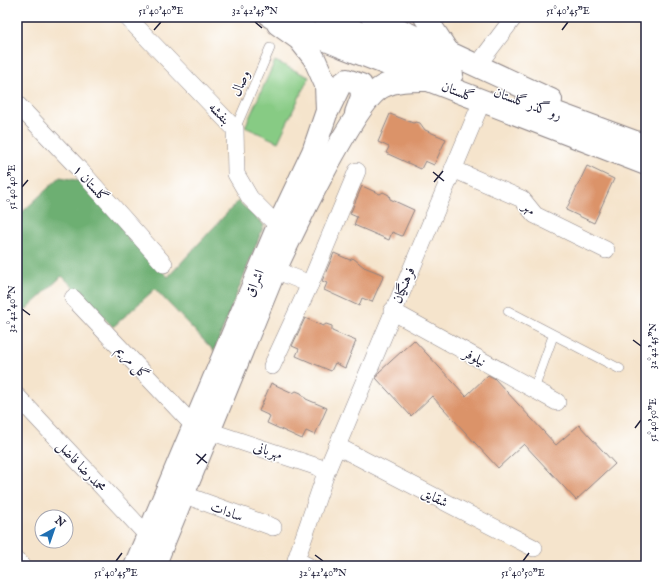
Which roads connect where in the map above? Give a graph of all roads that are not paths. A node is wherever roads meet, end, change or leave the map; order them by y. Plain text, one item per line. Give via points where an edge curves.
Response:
1 (127, 17) edge
2 (267, 17) edge
3 (271, 17) edge
4 (324, 17) edge
5 (372, 17) edge
6 (425, 17) edge
7 (514, 17) edge
8 (270, 48) dead end
9 (448, 52) junction
10 (478, 66) junction
11 (430, 80) junction
12 (482, 101) junction
13 (17, 104) edge
14 (327, 112) junction
15 (354, 122) junction
16 (235, 129) junction
17 (646, 145) edge
18 (646, 164) edge
19 (453, 169) junction
20 (357, 171) dead end
21 (278, 226) junction
22 (606, 250) dead end
23 (164, 264) dead end
24 (275, 270) junction
25 (310, 284) junction
26 (73, 298) dead end
27 (392, 311) junction
28 (508, 311) dead end
29 (553, 336) junction
30 (272, 366) dead end
31 (620, 369) dead end
32 (534, 389) junction
33 (17, 396) edge
34 (557, 402) dead end
35 (201, 428) junction
36 (337, 446) junction
37 (327, 470) junction
38 (182, 494) junction
39 (273, 527) dead end
40 (148, 536) junction
41 (534, 548) dead end
42 (17, 563) edge
43 (302, 563) edge
44 (20, 566) edge
45 (136, 566) edge
46 (154, 566) edge

1 - 16 street, بنفشه
2 - 14 main road, اشراق via 300,39 314,58 326,85
3 - 11 main road, گلستان
4 - 17 main road, رو گذر گلستان via 461,78
5 - 9 main road
6 - 9 main road
7 - 10 street
8 - 16 lane, وصال
9 - 10 main road
10 - 17 main road
11 - 12 main road, گلستان
11 - 15 main road, اشراق via 406,80 381,87 371,96
12 - 18 main road, گلستان
12 - 19 street, فرهنگیان
13 - 23 street, گلستان ۱
14 - 15 main road via 340,85 347,80 361,85 362,98
14 - 21 main road, اشراق via 313,152
15 - 24 main road, اشراق via 291,234
16 - 21 street, بنفشه via 236,174 250,198
19 - 22 street, مهر via 522,199 535,215
19 - 27 street, فرهنگیان
20 - 25 street
21 - 35 main road, اشراق
24 - 25 street
24 - 35 main road, اشراق
25 - 30 street
26 - 35 street, گل مریم
27 - 32 street, نیلوفر
27 - 36 street, فرهنگیان
28 - 29 lane
29 - 31 lane
29 - 32 lane
32 - 34 street, نیلوفر
33 - 40 street, محمدرضا فاضل
35 - 37 street, مهربانی
35 - 38 main road, اشراق
35 - 40 main road, اشراق
36 - 37 street, فرهنگیان
36 - 41 street, شقایق
37 - 43 street, فرهنگیان
38 - 39 street, سادات
38 - 46 main road, اشراق
40 - 45 main road, اشراق
42 - 44 street

